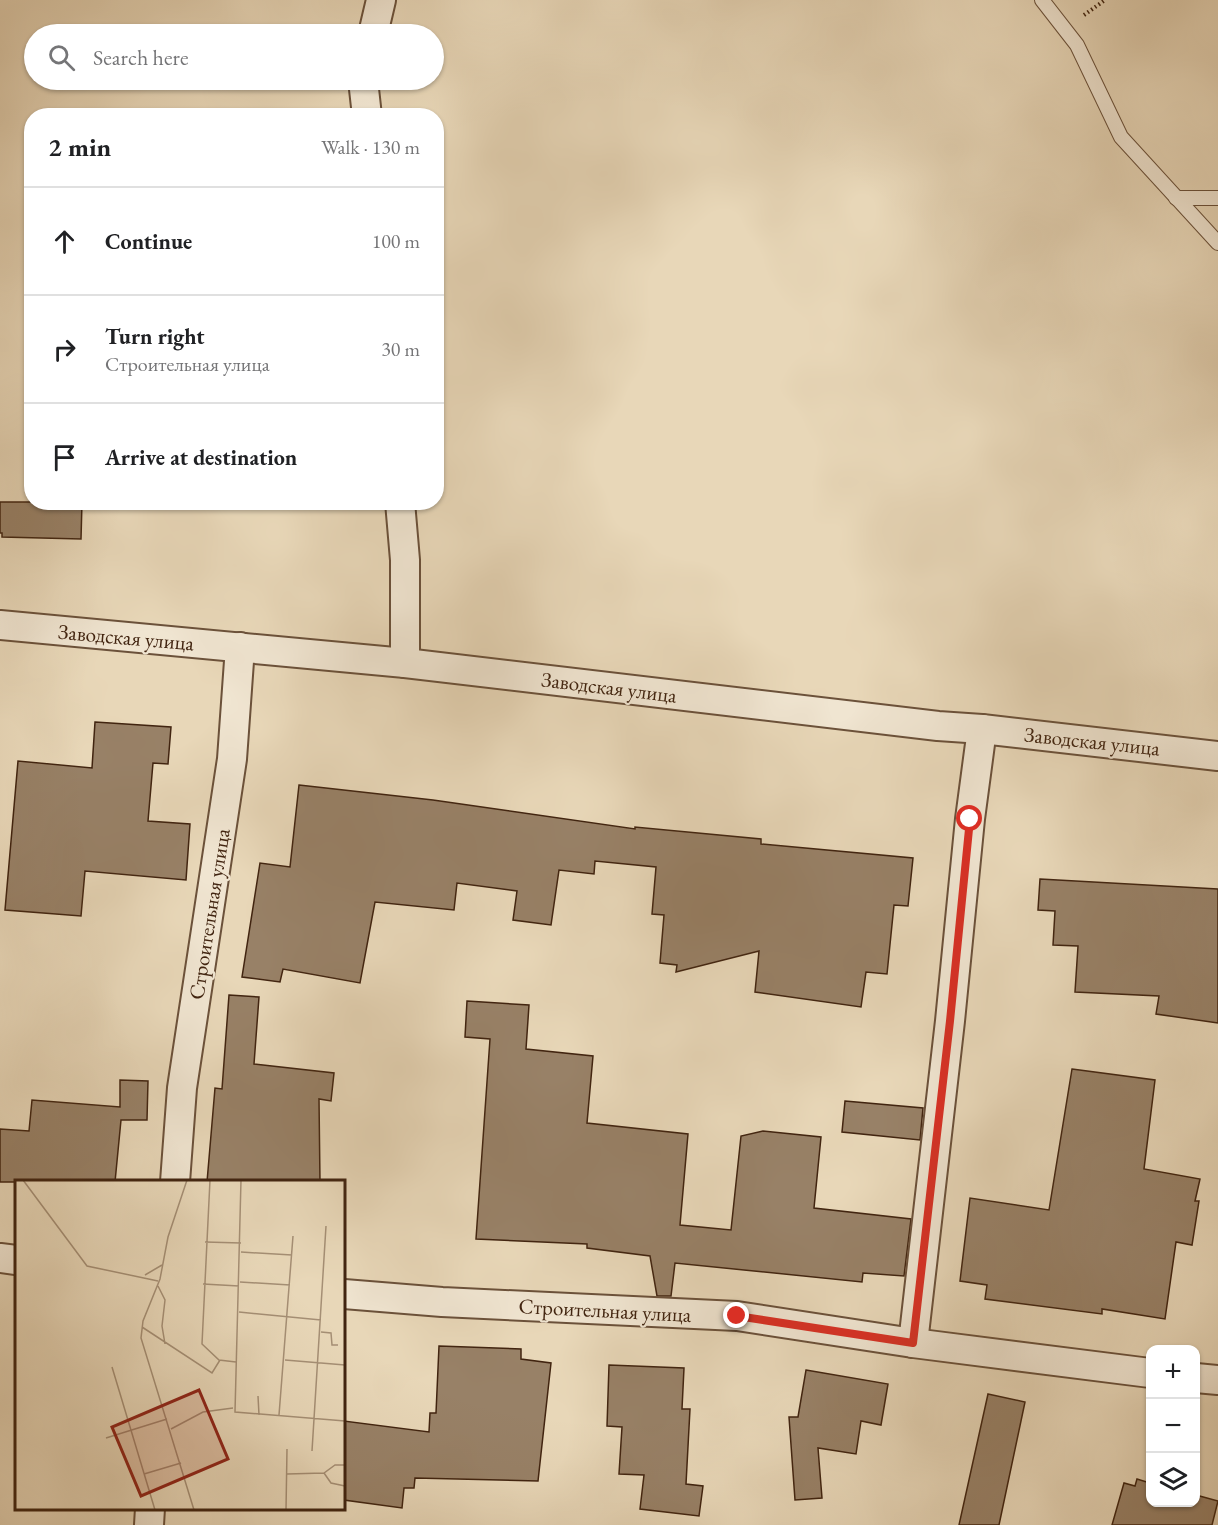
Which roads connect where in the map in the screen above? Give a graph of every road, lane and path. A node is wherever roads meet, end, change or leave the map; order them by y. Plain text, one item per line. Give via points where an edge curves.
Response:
1 (381, 0) edge
2 (1042, 0) edge
3 (375, 24) edge
4 (364, 90) edge
5 (366, 108) edge
6 (1176, 198) junction
7 (1218, 198) edge
8 (1218, 243) edge
9 (401, 510) edge
10 (0, 626) edge
11 (240, 647) junction
12 (405, 663) junction
13 (982, 729) junction
14 (1218, 756) edge
15 (175, 1180) edge
16 (0, 1258) edge
17 (15, 1260) edge
18 (345, 1294) edge
19 (913, 1343) junction
20 (1146, 1372) edge
21 (1200, 1378) edge
22 (1218, 1380) edge
23 (150, 1510) edge
24 (149, 1525) edge

1 - 3 street
2 - 6 lane via 1077,45 1121,138
4 - 5 street
6 - 7 lane
6 - 8 lane
9 - 12 street
10 - 11 street, Заводская улица
11 - 12 street, Заводская улица
11 - 15 street, Строительная улица via 232,759 182,1088
12 - 13 street, Заводская улица
13 - 14 street, Заводская улица
13 - 19 street
16 - 17 street
18 - 19 street, Строительная улица via 737,1316
19 - 20 street, Строительная улица
21 - 22 street
23 - 24 street

